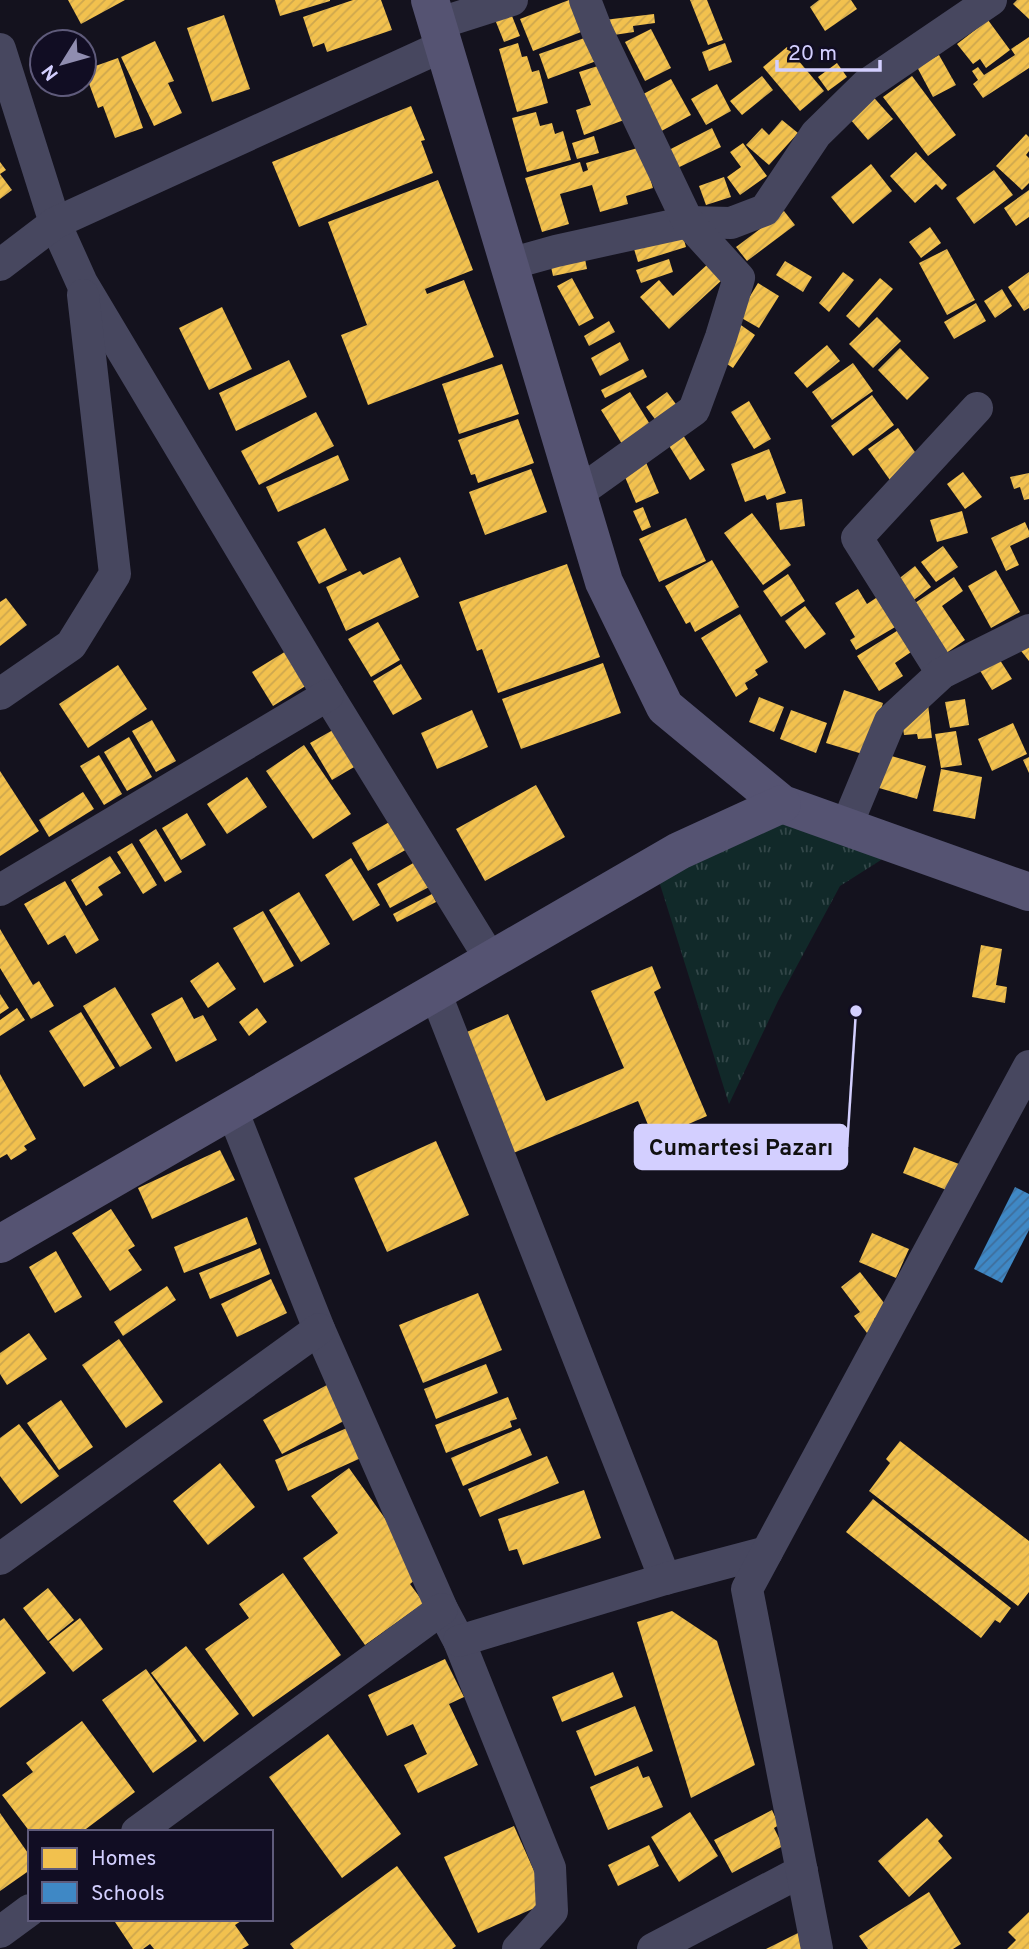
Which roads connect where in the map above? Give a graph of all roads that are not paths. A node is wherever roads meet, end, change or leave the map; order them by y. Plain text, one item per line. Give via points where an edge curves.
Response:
1 (512, 0) edge
2 (586, 0) edge
3 (991, 0) edge
4 (437, 23) edge
5 (0, 49) edge
6 (688, 222) junction
7 (55, 223) junction
8 (509, 264) junction
9 (0, 265) edge
10 (82, 283) junction
11 (977, 408) dead end
12 (578, 493) junction
13 (1029, 630) edge
14 (943, 673) junction
15 (0, 694) edge
16 (328, 695) junction
17 (782, 804) junction
18 (846, 827) junction
19 (0, 890) edge
20 (1029, 891) edge
21 (491, 960) junction
22 (435, 992) junction
23 (1029, 1066) edge
24 (232, 1110) junction
25 (0, 1244) edge
26 (319, 1329) junction
27 (767, 1552) junction
28 (0, 1559) edge
29 (665, 1579) junction
30 (442, 1609) junction
31 (459, 1641) junction
32 (140, 1830) edge
33 (802, 1871) junction
34 (28, 1911) edge
35 (0, 1932) edge
36 (518, 1949) edge
37 (653, 1949) edge
38 (817, 1949) edge

1 - 4 street
2 - 6 street
3 - 6 street via 866,85 816,134 765,210 732,223
4 - 7 street
4 - 8 street
5 - 7 street
6 - 8 street
6 - 12 street via 739,278 694,410
7 - 9 street
7 - 10 street
8 - 12 street
10 - 15 street via 115,574 71,645
10 - 16 street
11 - 14 street via 856,538
12 - 17 street via 604,582 666,707
13 - 14 street
14 - 18 street via 890,720
16 - 19 street
16 - 21 street
17 - 18 street
17 - 21 street via 679,851
18 - 20 street
21 - 22 street
22 - 24 street
22 - 29 street
23 - 27 street
24 - 25 street
24 - 26 street
26 - 28 street
26 - 30 street
27 - 29 street
27 - 33 street via 747,1589
29 - 31 street
30 - 31 street
30 - 32 street
31 - 36 street via 550,1868 552,1911
33 - 37 street
33 - 38 street
34 - 35 street

